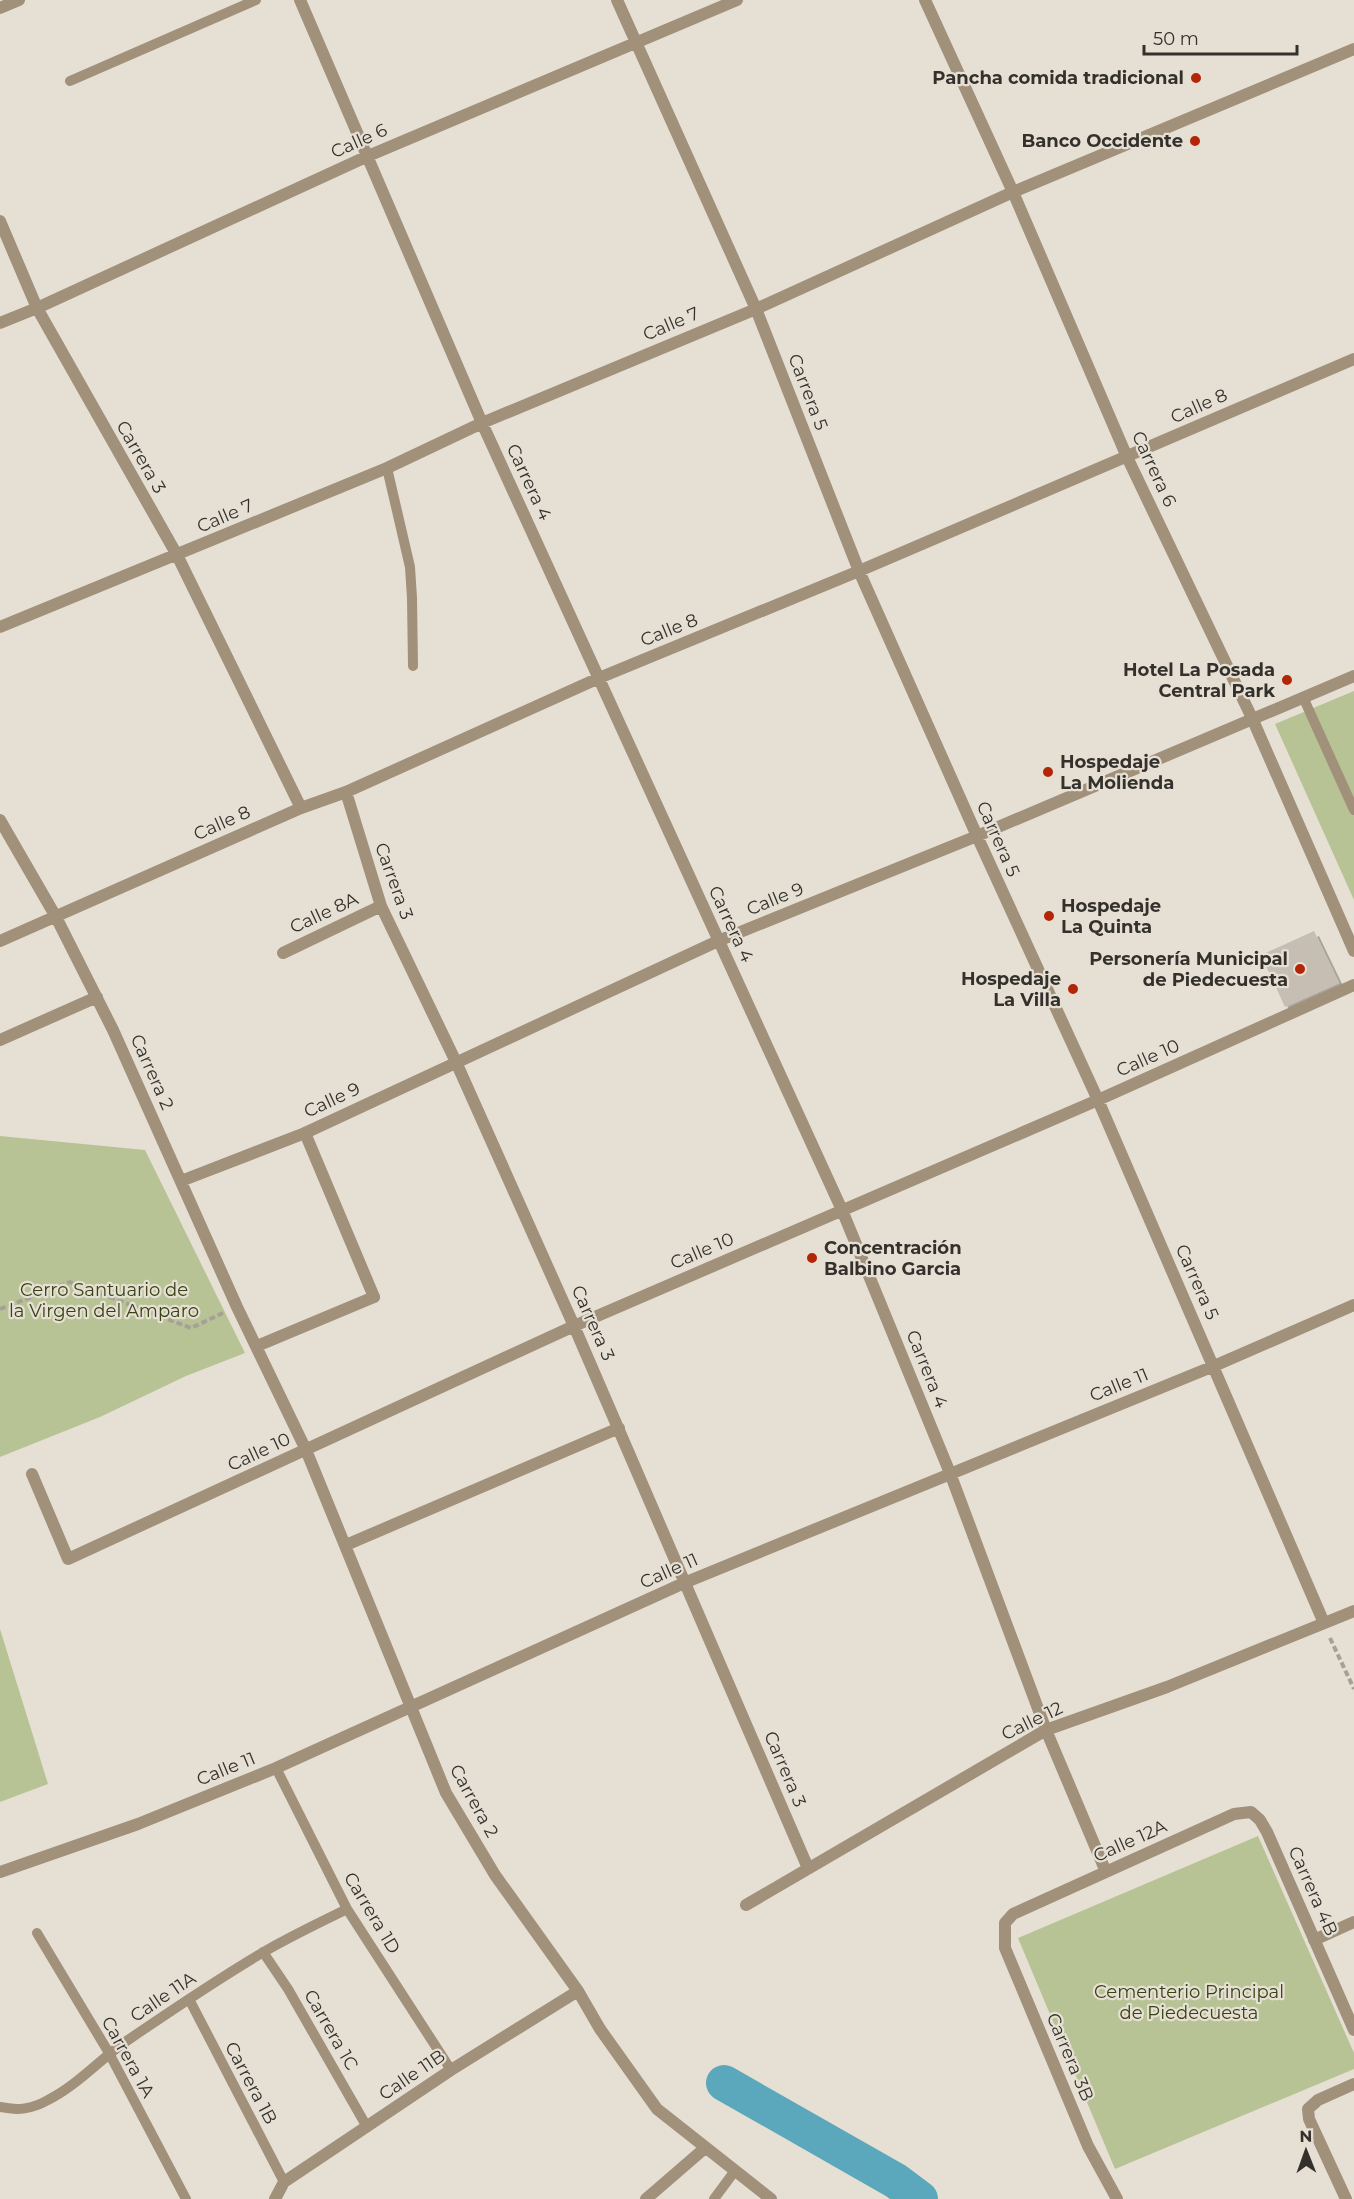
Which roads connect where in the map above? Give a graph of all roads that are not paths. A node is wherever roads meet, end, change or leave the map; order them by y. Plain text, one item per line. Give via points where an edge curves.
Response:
1 (19, 0) edge
2 (256, 0) edge
3 (300, 0) edge
4 (617, 0) edge
5 (737, 0) edge
6 (925, 0) edge
7 (0, 8) edge
8 (636, 43) junction
9 (1354, 49) edge
10 (70, 81) dead end
11 (368, 156) junction
12 (1013, 192) junction
13 (0, 221) edge
14 (37, 308) junction
15 (756, 309) junction
16 (0, 323) edge
17 (1354, 359) edge
18 (482, 423) junction
19 (1127, 457) junction
20 (387, 468) junction
21 (177, 555) junction
22 (859, 571) junction
23 (0, 627) edge
24 (413, 666) dead end
25 (1354, 676) edge
26 (599, 678) junction
27 (1303, 697) junction
28 (1252, 718) junction
29 (345, 792) junction
30 (300, 807) junction
31 (1354, 810) edge
32 (0, 820) edge
33 (976, 836) junction
34 (381, 906) junction
35 (56, 917) junction
36 (0, 941) edge
37 (718, 941) junction
38 (1354, 951) edge
39 (284, 952) dead end
40 (1354, 985) edge
41 (97, 997) junction
42 (0, 1040) edge
43 (456, 1062) junction
44 (1098, 1100) junction
45 (305, 1133) junction
46 (181, 1181) junction
47 (842, 1210) junction
48 (1354, 1305) edge
49 (574, 1326) junction
50 (257, 1346) junction
51 (1214, 1366) junction
52 (619, 1428) junction
53 (306, 1450) junction
54 (950, 1473) junction
55 (32, 1474) dead end
56 (346, 1545) junction
57 (684, 1583) junction
58 (1354, 1611) edge
59 (1324, 1623) junction
60 (411, 1707) junction
61 (1046, 1730) junction
62 (276, 1768) junction
63 (1267, 1832) joint
64 (808, 1868) junction
65 (0, 1872) edge
66 (1106, 1872) junction
67 (746, 1905) dead end
68 (347, 1909) junction
69 (1354, 1922) edge
70 (1005, 1923) joint
71 (37, 1933) dead end
72 (1314, 1940) junction
73 (263, 1952) junction
74 (578, 1991) junction
75 (189, 1999) junction
76 (1354, 2030) edge
77 (109, 2053) junction
78 (451, 2070) junction
79 (1354, 2084) edge
80 (0, 2107) edge
81 (367, 2127) junction
82 (705, 2148) junction
83 (734, 2172) junction
84 (284, 2182) junction
85 (186, 2199) edge
86 (275, 2199) edge
87 (646, 2199) edge
88 (714, 2199) edge
89 (771, 2199) edge
90 (1117, 2199) edge
91 (1347, 2199) edge

1 - 7 street
2 - 10 lane
3 - 11 street, Carrera 4
4 - 8 street, Carrera 5
5 - 8 street, Calle 6
6 - 12 street, Carrera 6
8 - 11 street, Calle 6
8 - 15 street, Carrera 5
9 - 12 street, Calle 7
11 - 14 street, Calle 6
11 - 18 street, Carrera 4
12 - 15 street, Calle 7
12 - 19 street, Carrera 6
13 - 14 street, Carrera 3
14 - 16 street, Calle 6
14 - 21 street, Carrera 3
15 - 18 street, Calle 7
15 - 22 street, Carrera 5
17 - 19 street, Calle 8
18 - 20 street, Calle 7
18 - 26 street, Carrera 4
19 - 22 street, Calle 8
19 - 28 street, Carrera 6
20 - 21 street, Calle 7
20 - 24 lane via 410,567
21 - 23 street, Calle 7
21 - 30 street, Carrera 3
22 - 26 street, Calle 8
22 - 33 street, Carrera 5
25 - 27 street, Calle 9
26 - 29 street, Calle 8
26 - 37 street, Carrera 4
27 - 28 street, Calle 9
27 - 31 lane
28 - 33 street, Calle 9
28 - 38 street, Carrera 6
29 - 30 street, Calle 8
29 - 34 street, Carrera 3
30 - 35 street, Calle 8
32 - 35 street, Carrera 2
33 - 37 street, Calle 9
33 - 44 street, Carrera 5
34 - 39 street, Calle 8A
34 - 43 street, Carrera 3
35 - 36 street, Calle 8
35 - 41 street, Carrera 2
37 - 43 street, Calle 9
37 - 47 street, Carrera 4
40 - 44 street, Calle 10
41 - 42 street
41 - 46 street, Carrera 2
43 - 45 street, Calle 9
43 - 49 street, Carrera 3
44 - 47 street, Calle 10
44 - 51 street, Carrera 5
45 - 46 street, Calle 9
45 - 50 street via 374,1297
46 - 50 street, Carrera 2
47 - 49 street, Calle 10
47 - 54 street, Carrera 4
48 - 51 street, Calle 11
49 - 52 street, Carrera 3
49 - 53 street, Calle 10
50 - 53 street, Carrera 2
51 - 54 street, Calle 11
51 - 59 street, Carrera 5
52 - 56 street
52 - 57 street, Carrera 3
53 - 55 street, Calle 10 via 68,1559
53 - 56 street, Carrera 2
54 - 57 street, Calle 11
54 - 61 street, Carrera 4
56 - 60 street, Carrera 2
57 - 60 street, Calle 11
57 - 64 street, Carrera 3
58 - 59 street, Calle 12
59 - 61 street, Calle 12 via 1167,1687
60 - 62 street, Calle 11
60 - 74 street, Carrera 2 via 446,1793 495,1875
61 - 64 street, Calle 12
61 - 66 street, Carrera 4
62 - 65 street, Calle 11 via 138,1824
62 - 68 lane, Carrera 1D
63 - 66 street, Calle 12A via 1251,1812 1233,1814
63 - 72 street, Carrera 4B
64 - 67 street, Calle 12
66 - 70 street, Calle 12A via 1013,1914
68 - 73 lane, Calle 11A
68 - 78 lane, Carrera 1D
69 - 72 street
70 - 90 street, Carrera 3B via 1005,1948 1088,2146
71 - 77 lane, Carrera 1A
72 - 76 street, Carrera 4B
73 - 75 lane, Calle 11A
73 - 81 lane, Carrera 1C
74 - 78 street, Calle 11B
74 - 82 street, Carrera 2 via 657,2109
75 - 77 lane, Calle 11A
75 - 84 lane, Carrera 1B
77 - 80 lane, Calle 11A via 81,2077 31,2109
77 - 85 lane, Carrera 1A
78 - 81 street, Calle 11B
79 - 91 street via 1318,2100 1308,2109
81 - 84 street, Calle 11B
82 - 83 street, Carrera 2
82 - 87 street
83 - 88 lane
83 - 89 street, Carrera 2
84 - 86 street, Calle 11B

